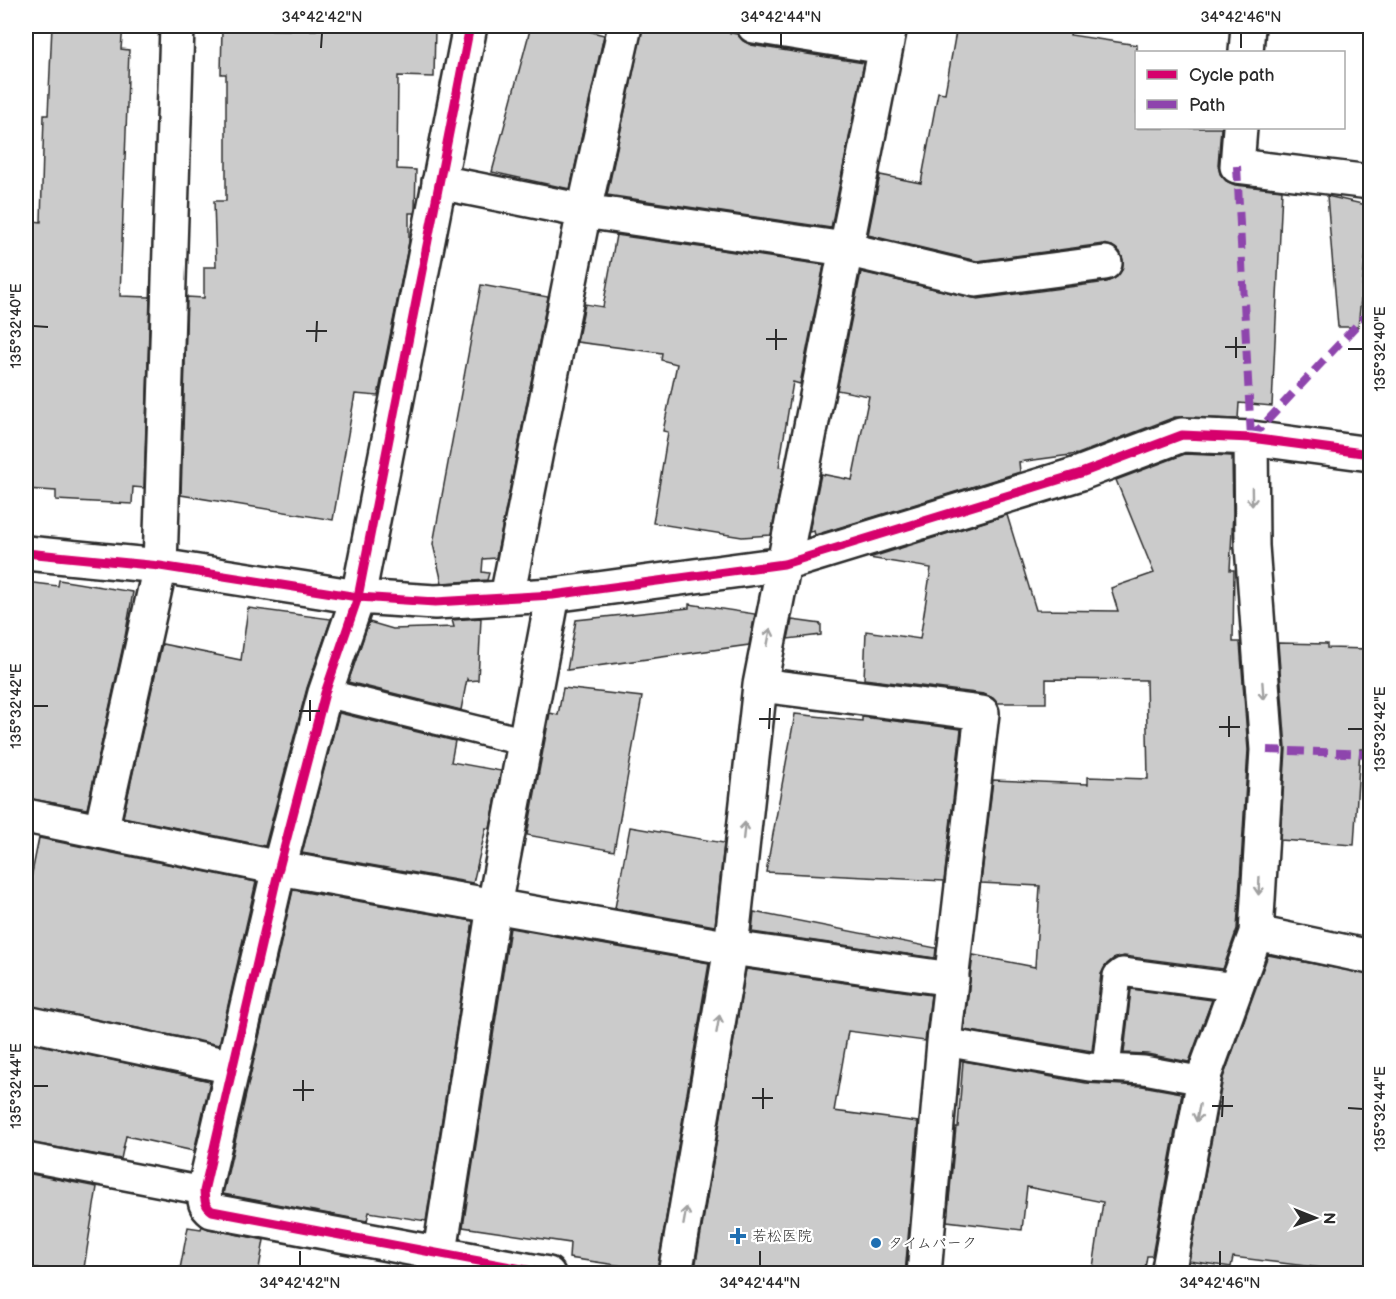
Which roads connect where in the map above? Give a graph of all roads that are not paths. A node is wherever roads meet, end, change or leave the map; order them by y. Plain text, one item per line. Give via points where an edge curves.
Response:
1 (177, 26) edge
2 (470, 26) edge
3 (625, 26) edge
4 (754, 26) edge
5 (1248, 26) edge
6 (887, 36) edge
7 (1246, 51) edge
8 (1240, 129) edge
9 (439, 182) junction
10 (1371, 182) edge
11 (584, 210) junction
12 (845, 249) junction
13 (1105, 263) dead end
14 (1251, 438) junction
15 (1371, 454) edge
16 (26, 553) edge
17 (784, 564) junction
18 (160, 566) junction
19 (553, 595) junction
20 (358, 597) junction
21 (507, 597) junction
22 (760, 685) junction
23 (325, 693) junction
24 (526, 742) junction
25 (26, 816) edge
26 (101, 831) junction
27 (279, 868) junction
28 (494, 906) junction
29 (1256, 933) junction
30 (731, 948) junction
31 (1371, 957) edge
32 (952, 979) junction
33 (1236, 987) junction
34 (26, 1023) edge
35 (944, 1042) junction
36 (233, 1067) junction
37 (1106, 1067) junction
38 (1204, 1081) junction
39 (26, 1157) edge
40 (204, 1191) junction
41 (440, 1252) junction
42 (548, 1274) edge
43 (675, 1274) edge
44 (924, 1274) edge
45 (1168, 1274) edge

1 - 18 street
2 - 9 street
3 - 11 street
4 - 6 street
5 - 7 street
6 - 12 street
8 - 10 street via 1237,166
9 - 11 street
9 - 20 street
11 - 12 street
11 - 21 street
12 - 13 street via 976,280
12 - 17 street
14 - 15 street
14 - 17 street via 1182,435 1081,473
14 -> 29 street via 1252,546 1267,750
16 - 18 street
17 - 19 street
22 -> 17 street
18 - 20 street
18 - 26 street
19 - 21 street
19 - 24 street
20 - 21 street via 435,602
20 - 23 street
30 -> 22 street
22 - 32 street via 982,713
23 - 24 lane
23 - 27 street
24 - 28 street
25 - 26 street
26 - 27 street
27 - 28 street
27 - 36 street
28 - 30 street
28 - 41 street
29 - 31 street
29 - 33 street
30 - 32 street
43 -> 30 street
32 - 35 street
33 - 37 lane via 1122,972 1116,976
33 - 38 street
34 - 36 street
35 - 37 lane
35 - 44 street
36 - 40 street
37 - 38 lane
38 -> 45 street
39 - 40 lane
40 - 41 street via 206,1207 212,1211
41 - 42 street

